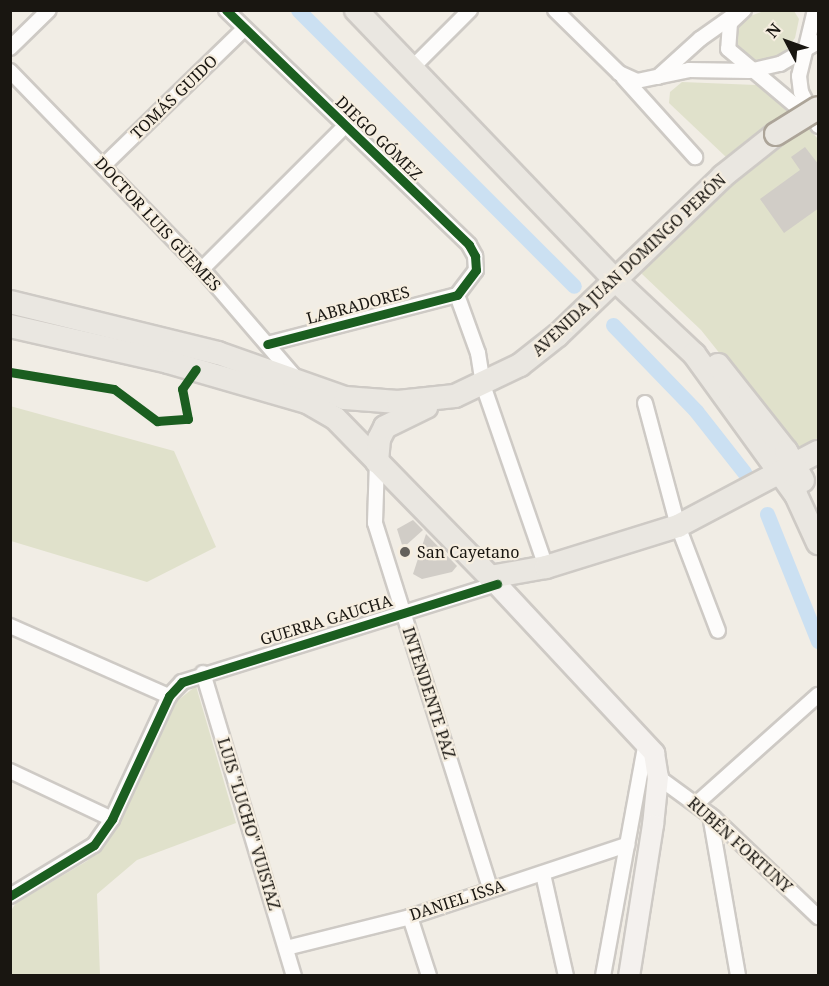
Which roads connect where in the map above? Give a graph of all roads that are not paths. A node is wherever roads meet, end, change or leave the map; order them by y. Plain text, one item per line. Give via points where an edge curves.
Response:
1 (48, 10) edge
2 (226, 10) edge
3 (356, 10) edge
4 (366, 10) edge
5 (470, 10) edge
6 (555, 10) edge
7 (815, 10) edge
8 (741, 12) edge
9 (244, 29) junction
10 (819, 42) edge
11 (10, 48) edge
12 (803, 53) junction
13 (417, 63) junction
14 (10, 71) edge
15 (749, 71) junction
16 (620, 73) junction
17 (657, 78) junction
18 (817, 118) edge
19 (345, 126) junction
20 (694, 157) dead end
21 (104, 166) junction
22 (202, 269) junction
23 (618, 275) junction
24 (457, 295) junction
25 (10, 302) edge
26 (10, 326) edge
27 (267, 344) junction
28 (300, 383) junction
29 (483, 386) junction
30 (455, 396) junction
31 (645, 403) dead end
32 (819, 452) edge
33 (377, 462) junction
34 (788, 471) junction
35 (819, 511) edge
36 (678, 526) junction
37 (819, 543) edge
38 (546, 567) junction
39 (493, 580) junction
40 (403, 612) junction
41 (10, 626) edge
42 (718, 631) dead end
43 (203, 673) junction
44 (819, 695) edge
45 (169, 696) junction
46 (646, 742) junction
47 (10, 771) edge
48 (658, 777) junction
49 (696, 804) junction
50 (710, 815) junction
51 (112, 819) junction
52 (627, 845) junction
53 (543, 874) junction
54 (490, 887) junction
55 (10, 896) edge
56 (410, 916) junction
57 (819, 917) edge
58 (286, 948) junction
59 (294, 975) edge
60 (429, 975) edge
61 (566, 975) edge
62 (603, 975) edge
63 (629, 975) edge
64 (738, 975) edge

1 - 11 street
2 - 9 street, DIEGO GÓMEZ
3 - 23 main road
4 - 13 main road
5 - 13 street
6 - 16 street
7 - 12 street
8 - 15 street via 726,34 728,49
8 - 17 street via 700,39
9 - 19 street, DIEGO GÓMEZ
9 - 21 street, TOMÁS GUIDO
10 - 12 street
12 - 15 street via 780,64
12 - 18 street via 801,92
13 - 23 main road
14 - 21 street, DOCTOR LUIS GÜEMES
15 - 17 street via 688,70
15 - 18 street
16 - 17 street via 637,81
16 - 20 street
18 - 23 main road, AVENIDA JUAN DOMINGO PERÓN, bridge via 776,134 723,176
19 - 22 street
19 - 24 street, DIEGO GÓMEZ via 469,245 476,270
21 - 22 street, DOCTOR LUIS GÜEMES
22 - 27 street, DOCTOR LUIS GÜEMES
23 - 29 main road, AVENIDA JUAN DOMINGO PERÓN via 558,335 520,365
23 - 34 main road via 683,327 739,389
24 - 27 street, LABRADORES
24 - 29 street via 478,353
25 - 28 main road, AVENIDA JUAN DOMINGO PERÓN via 218,353
26 - 33 main road via 168,362 307,402 335,418
27 - 28 street, DOCTOR LUIS GÜEMES
28 - 30 main road, AVENIDA JUAN DOMINGO PERÓN via 345,398 382,402
29 - 30 main road, AVENIDA JUAN DOMINGO PERÓN
29 - 38 street
30 - 33 main road via 390,422 379,439
31 - 36 street
32 - 34 main road
33 - 39 main road
33 - 40 street, INTENDENTE PAZ via 375,523
34 - 35 main road
34 - 36 main road
34 - 37 main road
36 - 38 main road
36 - 42 street
38 - 39 main road
39 - 40 street, GUERRA GAUCHA
39 - 46 main road
40 - 43 street, GUERRA GAUCHA
40 - 54 street, INTENDENTE PAZ
41 - 45 street
43 - 45 street, GUERRA GAUCHA via 182,682
43 - 58 street, LUIS "LUCHO" VUISTAZ
44 - 49 street
45 - 51 street
46 - 48 main road via 654,753
46 - 52 street
47 - 51 street
48 - 49 street, RUBÉN FORTUNY
48 - 63 main road
49 - 50 street, RUBÉN FORTUNY
50 - 57 street, RUBÉN FORTUNY
50 - 64 street
51 - 55 street via 94,845
52 - 53 street, DANIEL ISSA
52 - 62 street
53 - 54 street, DANIEL ISSA
53 - 61 street
54 - 56 street, DANIEL ISSA
56 - 58 street, DANIEL ISSA
56 - 60 street
58 - 59 street, LUIS "LUCHO" VUISTAZ

